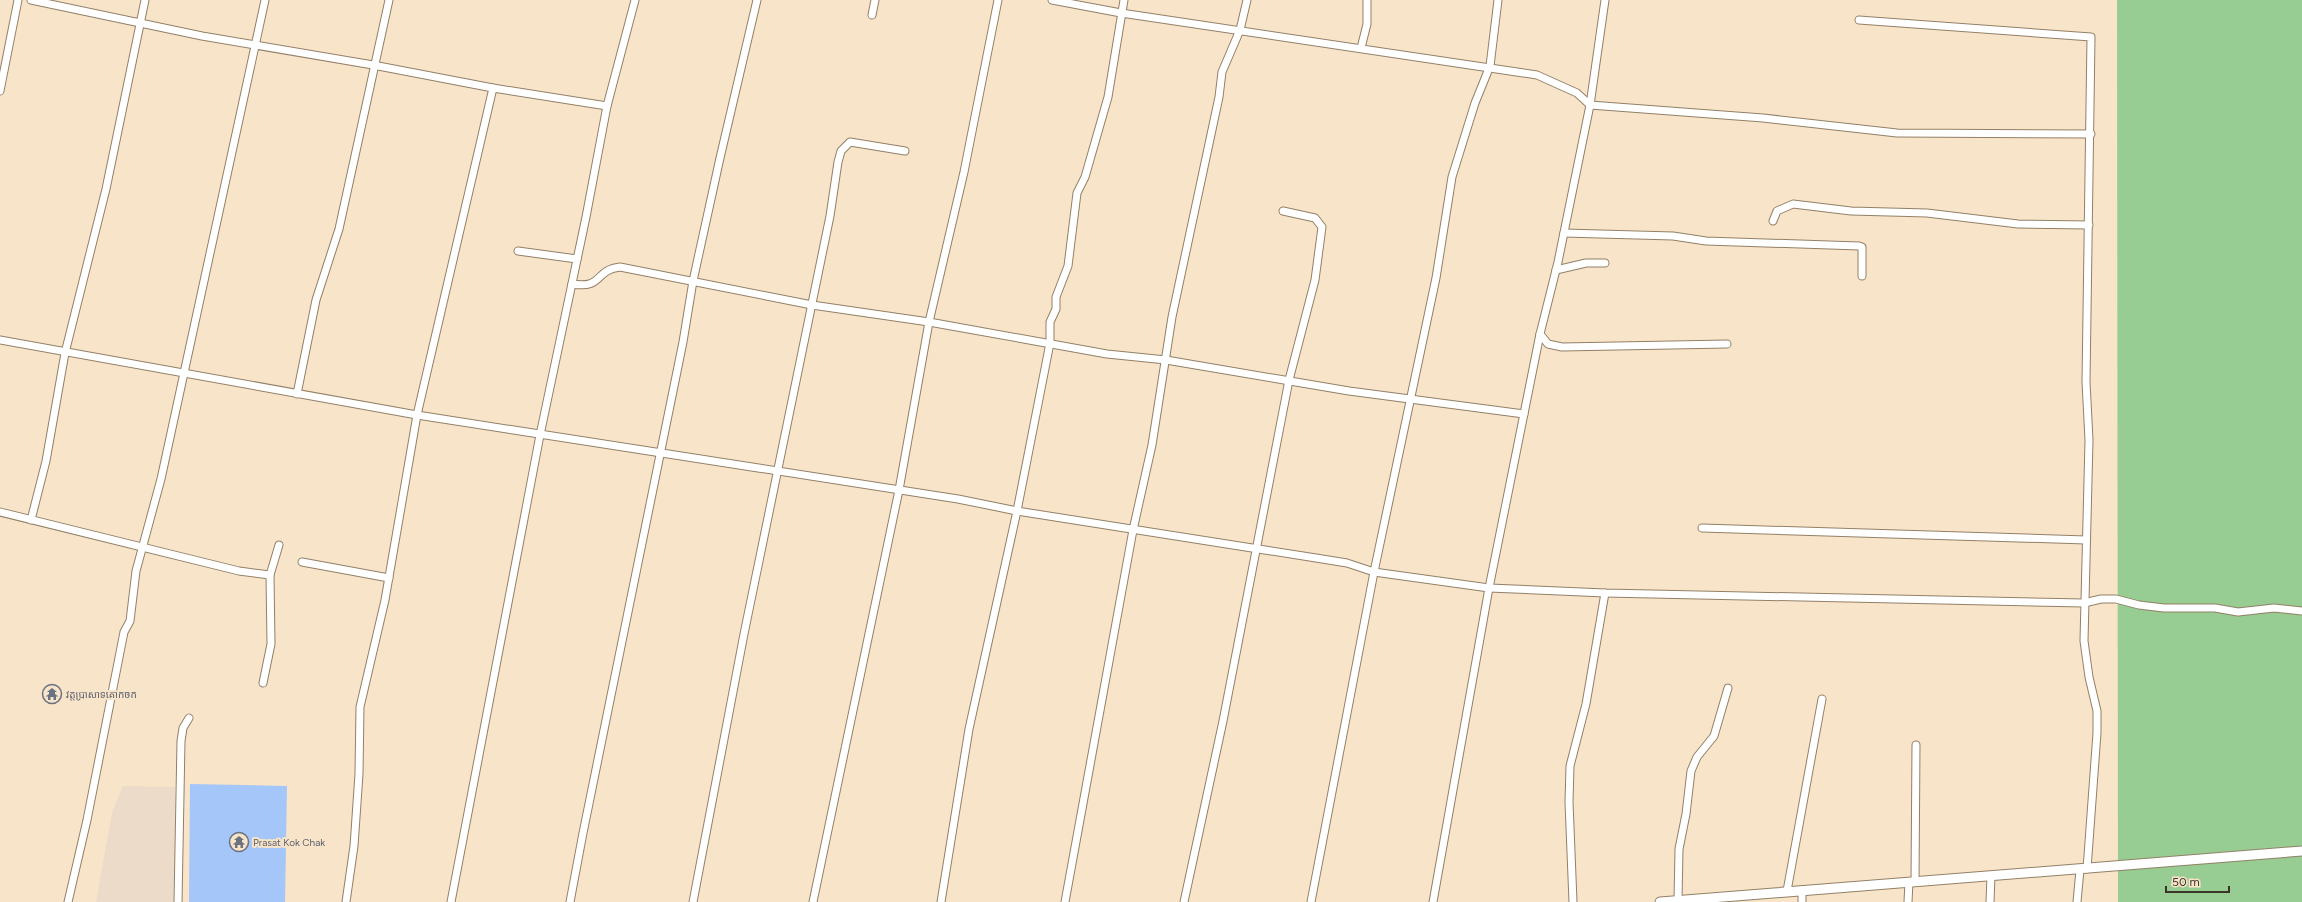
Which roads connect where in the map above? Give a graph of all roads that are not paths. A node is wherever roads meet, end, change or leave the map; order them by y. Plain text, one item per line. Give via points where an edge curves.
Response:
1 (18, 0) edge
2 (31, 0) edge
3 (145, 0) edge
4 (265, 0) edge
5 (388, 0) edge
6 (635, 0) edge
7 (757, 0) edge
8 (875, 0) edge
9 (998, 0) edge
10 (1052, 0) edge
11 (1124, 0) edge
12 (1247, 0) edge
13 (1367, 0) edge
14 (1498, 0) edge
15 (1605, 0) edge
16 (1121, 13) junction
17 (872, 15) dead end
18 (1859, 20) dead end
19 (140, 22) junction
20 (1240, 30) junction
21 (256, 45) junction
22 (1361, 48) junction
23 (373, 65) junction
24 (1490, 66) junction
25 (493, 88) junction
26 (0, 91) edge
27 (1590, 105) junction
28 (607, 106) junction
29 (2091, 134) junction
30 (904, 151) dead end
31 (1283, 211) dead end
32 (1773, 221) dead end
33 (2089, 225) junction
34 (1564, 233) junction
35 (518, 251) dead end
36 (577, 259) junction
37 (1605, 263) dead end
38 (1556, 270) junction
39 (1862, 276) dead end
40 (693, 281) junction
41 (572, 284) junction
42 (812, 305) junction
43 (929, 322) junction
44 (1540, 334) junction
45 (0, 340) edge
46 (1050, 343) junction
47 (1727, 344) dead end
48 (65, 353) junction
49 (1166, 360) junction
50 (184, 374) junction
51 (1289, 380) junction
52 (297, 394) junction
53 (1411, 398) junction
54 (1524, 414) junction
55 (417, 415) junction
56 (540, 434) junction
57 (659, 453) junction
58 (778, 472) junction
59 (899, 490) junction
60 (1017, 511) junction
61 (0, 512) edge
62 (31, 520) junction
63 (1702, 528) dead end
64 (1133, 530) junction
65 (2086, 540) junction
66 (279, 545) dead end
67 (142, 547) junction
68 (1255, 550) junction
69 (302, 562) dead end
70 (1374, 572) junction
71 (270, 576) junction
72 (389, 578) junction
73 (1489, 588) junction
74 (1605, 593) junction
75 (2084, 603) junction
76 (2302, 611) edge
77 (263, 683) dead end
78 (1728, 688) dead end
79 (1822, 699) dead end
80 (189, 718) dead end
81 (1916, 745) dead end
82 (2302, 851) edge
83 (2084, 869) junction
84 (1991, 876) junction
85 (1912, 882) junction
86 (1802, 890) junction
87 (1787, 891) junction
88 (1742, 899) edge
89 (1678, 901) junction
90 (68, 902) edge
91 (178, 902) edge
92 (346, 902) edge
93 (451, 902) edge
94 (570, 902) edge
95 (694, 902) edge
96 (813, 902) edge
97 (941, 902) edge
98 (1065, 902) edge
99 (1184, 902) edge
100 (1311, 902) edge
101 (1433, 902) edge
102 (1573, 902) edge
103 (1660, 902) edge
104 (1802, 902) edge
105 (1908, 902) edge
106 (1990, 902) edge
107 (2077, 902) edge

1 - 26 street
2 - 19 street
3 - 19 street
4 - 21 street
5 - 23 street
6 - 28 street
7 - 40 street
8 - 17 street
9 - 43 street via 964,172
10 - 16 street
11 - 16 street
12 - 20 street
13 - 22 street via 1367,24
14 - 24 street
15 - 27 street
16 - 20 street
16 - 46 street via 1108,97 1085,177 1077,193 1068,266 1050,322
18 - 29 street via 2092,37
19 - 21 street
19 - 48 street via 106,188
20 - 22 street
20 - 49 street via 1222,72 1219,97 1172,317
21 - 23 street
21 - 50 street
22 - 24 street
23 - 25 street
23 - 52 street via 362,131 341,222 316,300
24 - 27 street via 1537,75 1577,93
24 - 53 street via 1472,110 1452,178 1436,278
25 - 28 street
25 - 55 street
27 - 29 street via 1763,118 1897,133
27 - 34 street
28 - 36 street
29 - 33 street
30 - 42 street via 850,142 842,151
31 - 51 street via 1315,218 1322,228 1315,280
32 - 33 street via 1777,211 1793,204 1851,211 1927,213 2018,224
33 - 65 street via 2086,382 2090,440
34 - 38 street
34 - 39 street via 1859,246 1863,252
35 - 36 street
36 - 41 street
37 - 38 street via 1586,263
38 - 44 street
40 - 41 street via 620,266 609,268 594,283 584,286
40 - 42 street
40 - 57 street via 683,342
41 - 56 street
42 - 43 street
42 - 58 street
43 - 46 street
43 - 59 street
44 - 47 street via 1548,344 1562,347
44 - 54 street
45 - 48 street
46 - 49 street via 1107,354
46 - 60 street
48 - 50 street
48 - 62 street via 46,461
49 - 51 street
49 - 64 street via 1152,445
50 - 52 street
50 - 67 street via 161,479
51 - 53 street via 1349,391
51 - 68 street
52 - 55 street
53 - 54 street
53 - 70 street
54 - 73 street
55 - 56 street
55 - 72 street
56 - 57 street
56 - 93 street
57 - 58 street
57 - 94 street
58 - 59 street
58 - 95 street via 744,634
59 - 60 street
59 - 96 street
60 - 64 street
60 - 97 street via 969,729
61 - 62 street
62 - 67 street
63 - 65 street
64 - 68 street
64 - 98 street
65 - 75 street
66 - 71 street
67 - 71 street
67 - 90 street via 136,571 130,621 124,632
68 - 70 street via 1347,563
68 - 99 street via 1223,721
69 - 72 street
70 - 73 street
70 - 100 street
71 - 77 street via 271,644
72 - 92 street via 360,707 354,838
73 - 74 street
73 - 101 street
74 - 75 street
74 - 102 street via 1586,704 1570,766
75 - 76 street via 2116,599 2164,608 2215,608 2238,612 2274,608
75 - 83 street via 2084,641 2097,719
78 - 89 street via 1714,736 1690,770 1686,814 1679,850
79 - 87 street
80 - 91 street via 183,728 181,741
81 - 85 street
82 - 83 street
83 - 84 street
83 - 107 street
84 - 85 street
84 - 106 street
85 - 86 street
85 - 105 street
86 - 87 street
86 - 104 street
87 - 88 street
88 - 89 street
89 - 103 street

